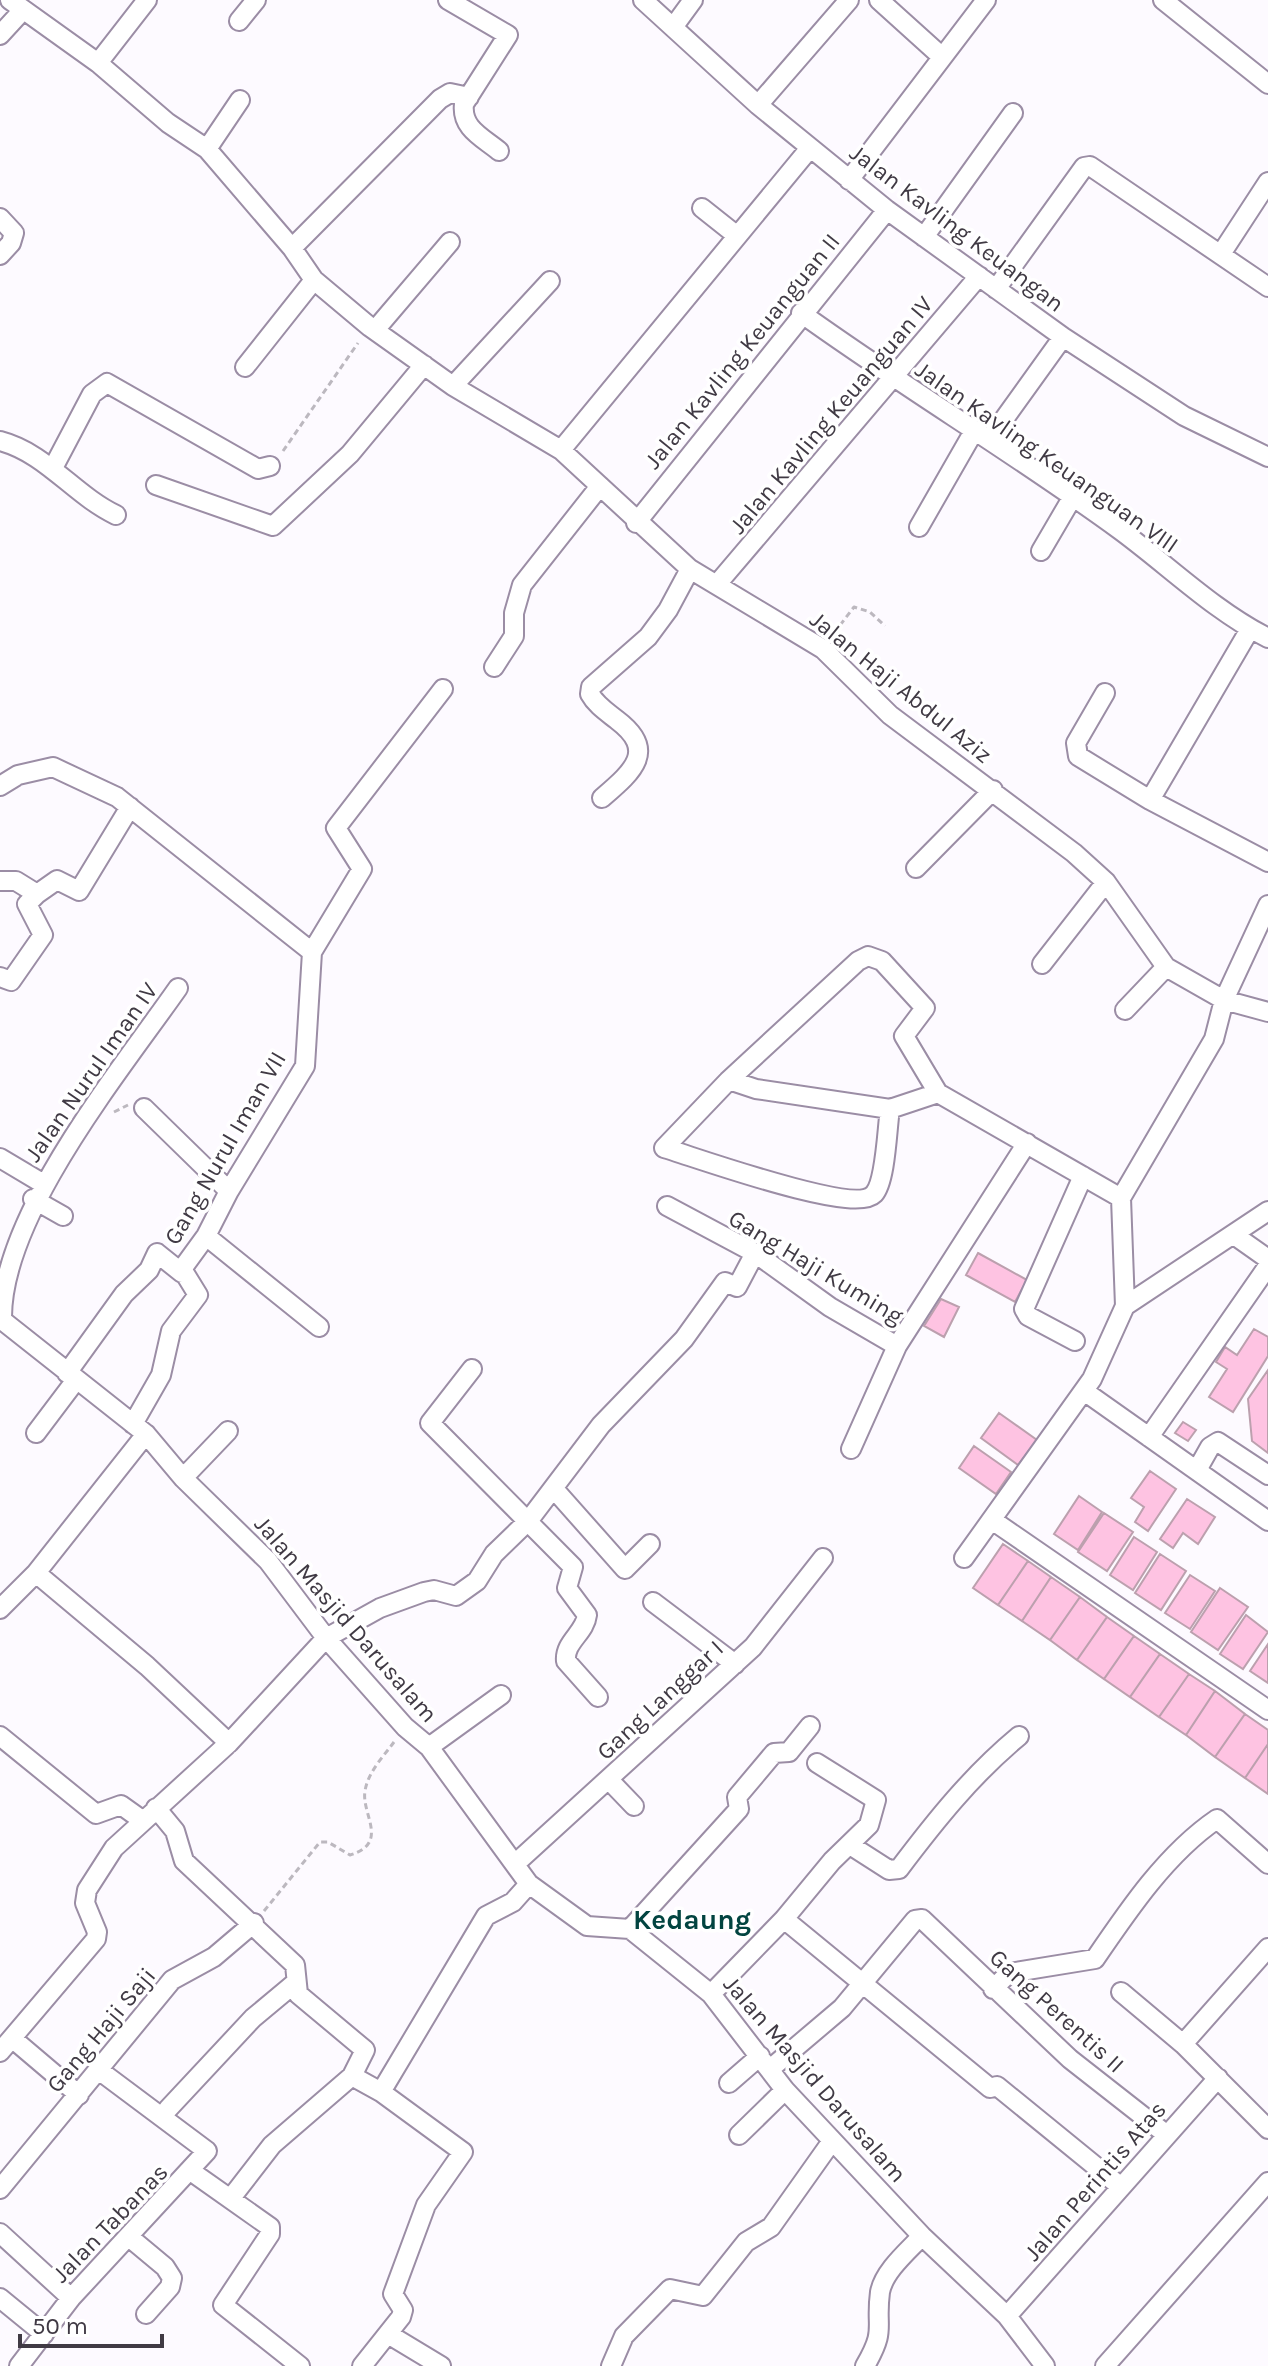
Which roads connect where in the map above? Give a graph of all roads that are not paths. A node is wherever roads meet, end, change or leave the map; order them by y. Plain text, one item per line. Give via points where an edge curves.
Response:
1 (147, 0) edge
2 (256, 0) edge
3 (448, 0) edge
4 (643, 0) edge
5 (693, 0) edge
6 (849, 0) edge
7 (879, 0) edge
8 (986, 0) edge
9 (1163, 0) edge
10 (17, 5) edge
11 (239, 21) dead end
12 (674, 26) junction
13 (0, 35) edge
14 (941, 56) junction
15 (98, 63) junction
16 (1268, 84) edge
17 (469, 97) junction
18 (240, 100) dead end
19 (758, 105) junction
20 (1013, 113) dead end
21 (810, 148) junction
22 (207, 149) junction
23 (499, 151) dead end
24 (849, 180) junction
25 (1267, 185) edge
26 (702, 208) dead end
27 (887, 210) junction
28 (0, 218) edge
29 (736, 235) junction
30 (924, 237) junction
31 (450, 242) dead end
32 (292, 248) junction
33 (1221, 254) junction
34 (0, 255) edge
35 (979, 276) junction
36 (314, 280) junction
37 (550, 281) dead end
38 (1268, 287) edge
39 (996, 289) junction
40 (801, 313) junction
41 (372, 328) junction
42 (1063, 337) junction
43 (424, 365) junction
44 (245, 367) dead end
45 (894, 380) junction
46 (453, 386) junction
47 (982, 436) junction
48 (0, 441) edge
49 (561, 450) junction
50 (1268, 457) edge
51 (270, 466) road end
52 (53, 468) junction
53 (156, 485) dead end
54 (600, 486) junction
55 (1072, 498) junction
56 (116, 515) dead end
57 (636, 523) junction
58 (919, 527) dead end
59 (1041, 551) dead end
60 (690, 569) junction
61 (718, 583) junction
62 (1250, 629) junction
63 (1268, 638) edge
64 (494, 667) dead end
65 (443, 689) dead end
66 (1105, 693) dead end
67 (0, 786) edge
68 (993, 790) junction
69 (602, 798) dead end
70 (1150, 800) junction
71 (130, 807) junction
72 (1268, 862) edge
73 (916, 868) dead end
74 (0, 881) edge
75 (1106, 882) junction
76 (37, 894) junction
77 (1268, 905) edge
78 (312, 952) junction
79 (1042, 964) dead end
80 (1166, 967) junction
81 (0, 977) edge
82 (178, 988) dead end
83 (1224, 1000) junction
84 (1125, 1010) dead end
85 (1264, 1016) edge
86 (729, 1080) junction
87 (938, 1093) junction
88 (144, 1108) dead end
89 (890, 1109) junction
90 (1027, 1143) junction
91 (0, 1158) edge
92 (1083, 1176) junction
93 (38, 1191) junction
94 (229, 1191) junction
95 (1121, 1198) junction
96 (667, 1206) dead end
97 (1268, 1211) edge
98 (63, 1216) dead end
99 (1234, 1235) junction
100 (206, 1236) junction
101 (755, 1253) junction
102 (1268, 1259) edge
103 (1268, 1266) edge
104 (182, 1273) junction
105 (1125, 1306) junction
106 (1, 1312) edge
107 (319, 1327) dead end
108 (1075, 1341) dead end
109 (897, 1346) junction
110 (472, 1369) dead end
111 (72, 1376) junction
112 (1084, 1391) junction
113 (139, 1429) junction
114 (228, 1431) dead end
115 (36, 1433) dead end
116 (1149, 1437) junction
117 (851, 1449) dead end
118 (1197, 1470) junction
119 (1268, 1475) edge
120 (183, 1478) junction
121 (554, 1489) junction
122 (529, 1520) junction
123 (992, 1520) junction
124 (1268, 1521) edge
125 (650, 1544) dead end
126 (823, 1558) dead end
127 (964, 1558) dead end
128 (36, 1573) junction
129 (653, 1602) dead end
130 (0, 1609) edge
131 (326, 1638) junction
132 (735, 1664) junction
133 (501, 1695) dead end
134 (598, 1697) dead end
135 (1268, 1710) edge
136 (810, 1726) dead end
137 (0, 1736) edge
138 (1019, 1736) dead end
139 (229, 1743) junction
140 (429, 1747) junction
141 (817, 1763) dead end
142 (609, 1780) junction
143 (634, 1806) dead end
144 (149, 1814) junction
145 (850, 1845) junction
146 (516, 1863) junction
147 (1268, 1864) edge
148 (529, 1884) junction
149 (784, 1919) junction
150 (254, 1923) junction
151 (630, 1929) junction
152 (1268, 1948) edge
153 (863, 1982) junction
154 (295, 1983) junction
155 (993, 1989) junction
156 (1121, 1992) dead end
157 (711, 1994) junction
158 (1183, 2044) junction
159 (6, 2045) edge
160 (765, 2062) junction
161 (100, 2071) junction
162 (352, 2076) junction
163 (1218, 2078) junction
164 (729, 2083) dead end
165 (785, 2090) junction
166 (381, 2092) junction
167 (79, 2095) junction
168 (168, 2109) dead end
169 (1268, 2129) edge
170 (739, 2135) dead end
171 (1167, 2135) junction
172 (832, 2141) junction
173 (192, 2172) junction
174 (1268, 2182) edge
175 (1121, 2187) junction
176 (0, 2189) edge
177 (231, 2198) junction
178 (0, 2233) edge
179 (922, 2236) junction
180 (129, 2237) junction
181 (0, 2298) edge
182 (71, 2298) junction
183 (146, 2314) dead end
184 (1007, 2316) junction
185 (44, 2334) junction
186 (388, 2334) junction
187 (19, 2366) edge
188 (300, 2366) edge
189 (362, 2366) edge
190 (441, 2366) edge
191 (611, 2366) edge
192 (865, 2366) edge
193 (1045, 2366) edge
194 (1105, 2366) edge

1 - 15 street
2 - 11 street
3 - 17 street via 508,35
4 - 12 street, Jalan Kavling Keuangan
5 - 12 street
6 - 19 street
7 - 14 street
8 - 14 street
9 - 16 street
10 - 13 street
10 - 15 street, Jalan Haji Abdul Aziz
12 - 19 street, Jalan Kavling Keuangan
14 - 24 street
15 - 22 street, Jalan Haji Abdul Aziz
17 - 23 street via 466,124
17 - 32 street via 450,93 440,99
18 - 22 street
19 - 21 street, Jalan Kavling Keuangan
20 - 30 street
21 - 24 street, Jalan Kavling Keuangan
21 - 29 street
22 - 32 street, Jalan Haji Abdul Aziz
24 - 27 street, Jalan Kavling Keuangan
25 - 33 street
26 - 29 street
27 - 30 street, Jalan Kavling Keuangan
27 - 40 street, Jalan Kavling Keuanguan II
28 - 34 street via 14,233
29 - 49 street
30 - 35 street, Jalan Kavling Keuangan
31 - 41 street
32 - 36 street, Jalan Haji Abdul Aziz
33 - 38 street
33 - 39 street via 1090,166 1084,167
35 - 39 street, Jalan Kavling Keuangan
35 - 45 street, Jalan Kavling Keuanguan IV
36 - 41 street, Jalan Haji Abdul Aziz
36 - 44 street
37 - 46 street
39 - 42 street, Jalan Kavling Keuangan
40 - 45 street, Jalan Kavling Keuanguan VIII
40 - 57 street, Jalan Kavling Keuanguan II
41 - 43 street, Jalan Haji Abdul Aziz
42 - 47 street
42 - 50 street, Jalan Kavling Keuangan via 1184,416
43 - 46 street, Jalan Haji Abdul Aziz
43 - 53 street via 350,454 273,526
45 - 47 street, Jalan Kavling Keuanguan VIII
45 - 61 street, Jalan Kavling Keuanguan IV
46 - 49 street, Jalan Haji Abdul Aziz
47 - 55 street, Jalan Kavling Keuanguan VIII
47 - 58 street
48 - 52 street
49 - 54 street, Jalan Haji Abdul Aziz
51 - 52 street via 258,469 107,383 92,394
52 - 56 street via 73,490
54 - 57 street, Jalan Haji Abdul Aziz
54 - 64 street via 522,585 514,636
55 - 59 street
55 - 62 street, Jalan Kavling Keuanguan VIII
57 - 60 street, Jalan Haji Abdul Aziz
60 - 61 street, Jalan Haji Abdul Aziz
60 - 69 street via 648,637 591,687 594,702 631,730 638,744 639,758 629,774
61 - 68 street, Jalan Haji Abdul Aziz via 823,649 890,715
62 - 63 street, Jalan Kavling Keuanguan VIII
62 - 70 street
65 - 78 street, Gang Nurul Iman VII via 336,828 362,869
66 - 70 street via 1080,735 1076,753
67 - 71 street via 18,775 53,767
68 - 73 street
68 - 75 street, Jalan Haji Abdul Aziz
70 - 72 street
71 - 76 street via 86,885 79,891 57,880
71 - 78 street
74 - 76 street via 16,881
75 - 79 street
75 - 80 street, Jalan Haji Abdul Aziz
76 - 81 street via 27,910 43,935 11,981
77 - 83 street
78 - 94 street, Gang Nurul Iman VII via 305,1066
80 - 83 street, Jalan Haji Abdul Aziz
80 - 84 street
82 - 93 street, Jalan Nurul Iman IV
83 - 85 street, Jalan Haji Abdul Aziz
83 - 95 street via 1214,1039
86 - 87 street via 868,956 882,961 925,1008 904,1036
86 - 89 street via 756,1089
86 - 89 street via 664,1148 830,1197 864,1199 874,1194
87 - 89 street
87 - 90 street
88 - 94 street
90 - 92 street
90 - 109 street, Gang Haji Kuming
91 - 93 street
92 - 95 street
92 - 108 street via 1024,1309
93 - 98 street
93 - 106 street, Jalan Nurul Iman IV
94 - 100 street, Gang Nurul Iman VII
95 - 105 street
96 - 101 street, Gang Haji Kuming
97 - 99 street
99 - 102 street
99 - 105 street
100 - 104 street, Gang Nurul Iman VII
100 - 107 street
101 - 109 street, Gang Haji Kuming via 830,1307
101 - 121 street via 737,1287 725,1282 684,1339 601,1425
103 - 116 street
104 - 111 street via 157,1253
104 - 113 street, Gang Nurul Iman VII via 198,1295 171,1331 161,1375
105 - 112 street
106 - 111 street, Jalan Masjid Darusalam
109 - 117 street
110 - 122 street via 430,1423
111 - 113 street, Jalan Masjid Darusalam
111 - 115 street
112 - 116 street
112 - 123 street
113 - 120 street, Jalan Masjid Darusalam
113 - 128 street
114 - 120 street
116 - 118 street
118 - 119 street via 1218,1442
118 - 124 street
120 - 131 street, Jalan Masjid Darusalam via 268,1561
121 - 122 street
121 - 125 street via 624,1568
122 - 131 street via 494,1554 468,1590 456,1596 424,1592 380,1608
122 - 134 street via 573,1567 567,1588 587,1615 567,1648 566,1661
123 - 127 street
123 - 135 street
126 - 132 street, Gang Langgar I
128 - 130 street
128 - 139 street
129 - 132 street
131 - 139 street
131 - 140 street, Jalan Masjid Darusalam
132 - 142 street, Gang Langgar I
133 - 140 street
136 - 151 street via 789,1752 774,1753 737,1797 739,1809
137 - 144 street via 96,1814 121,1805
138 - 145 street via 984,1765 895,1871
139 - 144 street
140 - 146 street, Jalan Masjid Darusalam
141 - 145 street via 876,1800 869,1825
142 - 143 street
142 - 146 street, Gang Langgar I
144 - 150 street via 175,1831 184,1861
144 - 159 street via 114,1848 87,1890 85,1903 96,1939
145 - 149 street
146 - 148 street, Jalan Masjid Darusalam
147 - 155 street via 1217,1819 1197,1833 1132,1905 1095,1959 1009,1973
148 - 151 street, Jalan Masjid Darusalam via 587,1926
148 - 166 street via 513,1902 486,1916
149 - 153 street
149 - 157 street
150 - 154 street via 295,1965
150 - 161 street, Gang Haji Saji via 214,1957 172,1980
151 - 157 street, Jalan Masjid Darusalam
152 - 158 street
153 - 155 street, Gang Perentis II via 918,1918
153 - 160 street via 823,2027
153 - 175 street
154 - 162 street via 298,1994 365,2050
154 - 168 street via 253,2018
155 - 171 street, Gang Perentis II via 1070,2059
156 - 158 street
157 - 160 street, Jalan Masjid Darusalam
158 - 163 street
159 - 167 street
160 - 164 street
160 - 165 street, Jalan Masjid Darusalam
161 - 167 street, Gang Haji Saji
161 - 173 street, Jalan Tabanas via 207,2151
162 - 166 street
162 - 177 street via 272,2145
163 - 169 street
163 - 171 street, Jalan Perintis Atas
165 - 170 street
165 - 172 street, Jalan Masjid Darusalam
166 - 186 street via 463,2152 426,2205 393,2294 402,2314
167 - 176 street, Gang Haji Saji
171 - 175 street, Jalan Perintis Atas
172 - 179 street, Jalan Masjid Darusalam
172 - 191 street via 771,2227 746,2242 703,2296 670,2289 624,2336
173 - 177 street
173 - 180 street, Jalan Tabanas
174 - 194 street
175 - 184 street, Jalan Perintis Atas
177 - 188 street via 271,2230 223,2305
178 - 182 street
179 - 184 street, Jalan Masjid Darusalam
179 - 192 street via 880,2290 880,2340
180 - 182 street, Jalan Tabanas
180 - 183 street via 172,2278
181 - 185 street
182 - 185 street, Jalan Tabanas
184 - 193 street, Jalan Masjid Darusalam
185 - 187 street, Jalan Tabanas
186 - 189 street
186 - 190 street

